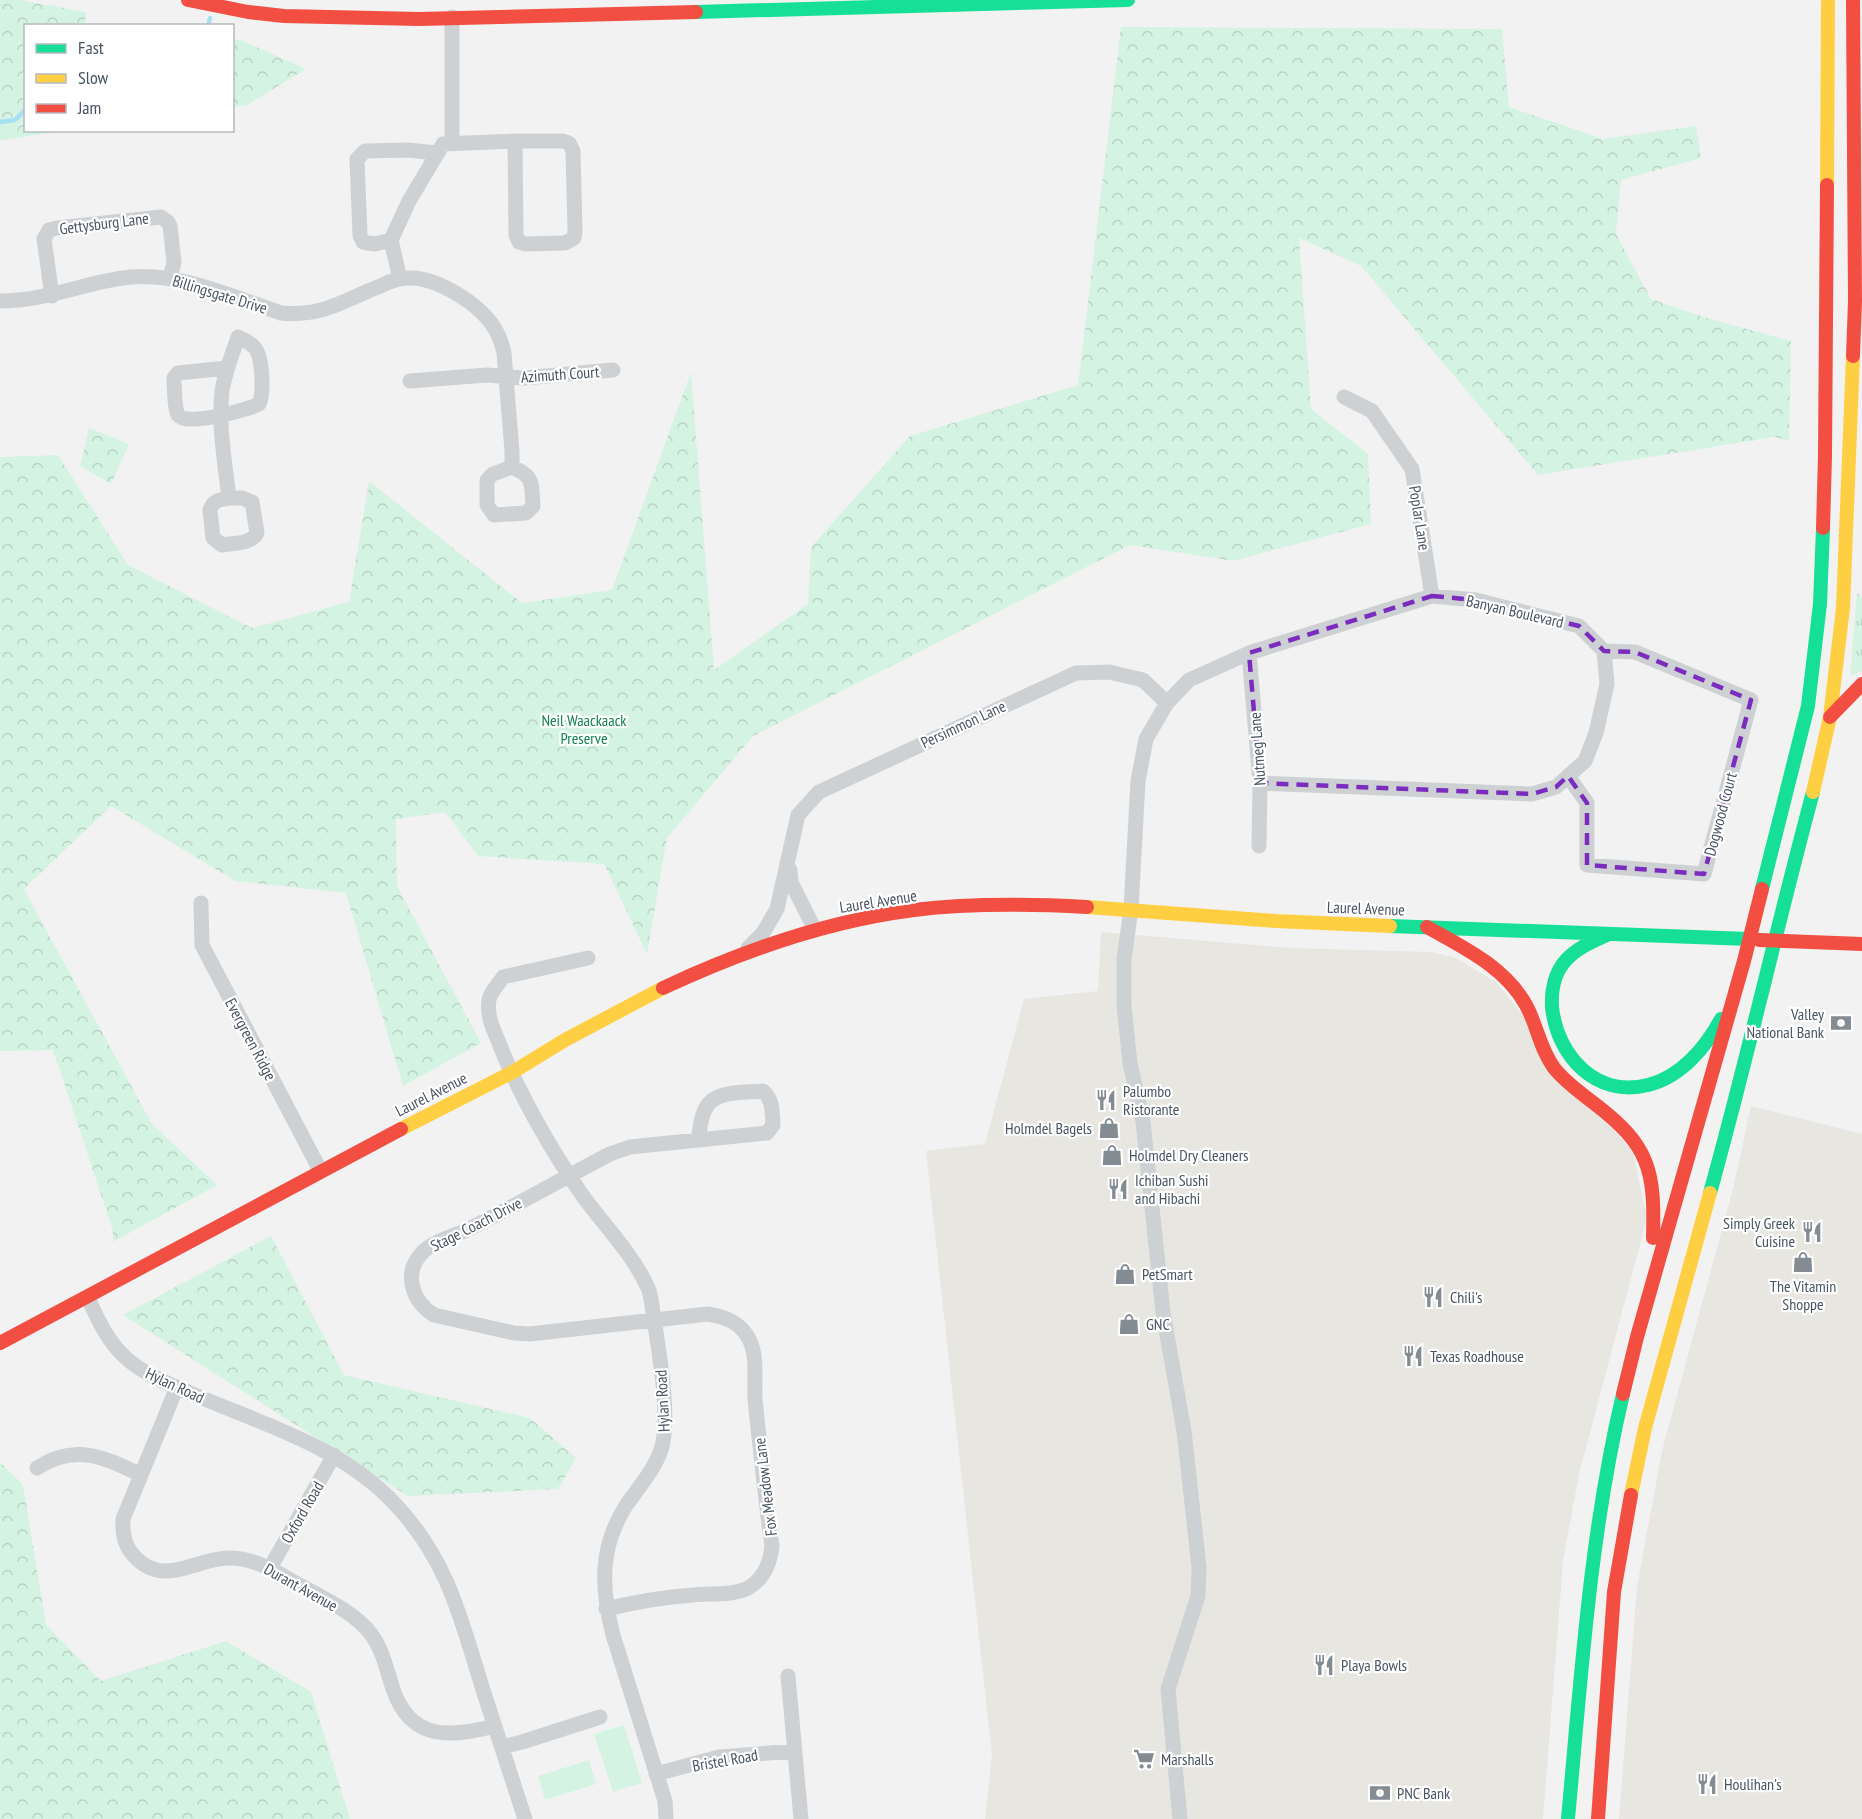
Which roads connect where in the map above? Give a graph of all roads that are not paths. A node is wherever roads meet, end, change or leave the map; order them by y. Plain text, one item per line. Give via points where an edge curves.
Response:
1 (188, 0) edge
2 (1128, 0) edge
3 (1828, 0) edge
4 (1853, 0) edge
5 (1056, 1) edge
6 (739, 5) edge
7 (452, 17) junction
8 (514, 141) junction
9 (452, 143) junction
10 (437, 153) junction
11 (391, 240) junction
12 (170, 279) junction
13 (400, 279) junction
14 (52, 296) junction
15 (0, 301) edge
16 (227, 368) junction
17 (613, 370) dead end
18 (506, 376) junction
19 (410, 381) dead end
20 (1344, 397) dead end
21 (221, 415) junction
22 (512, 467) junction
23 (229, 498) dead end
24 (1847, 527) junction
25 (1858, 579) dead end
26 (1432, 596) junction
27 (1604, 651) junction
28 (1249, 653) junction
29 (1862, 684) edge
30 (1167, 703) junction
31 (1830, 717) junction
32 (1568, 776) junction
33 (1260, 783) junction
34 (1258, 846) dead end
35 (789, 849) junction
36 (201, 903) dead end
37 (1131, 909) junction
38 (1427, 927) junction
39 (815, 930) junction
40 (1609, 934) junction
41 (1749, 939) junction
42 (1774, 940) junction
43 (1862, 944) edge
44 (745, 952) junction
45 (588, 958) dead end
46 (1734, 993) junction
47 (511, 1073) junction
48 (698, 1140) junction
49 (320, 1170) junction
50 (570, 1175) junction
51 (88, 1298) junction
52 (654, 1320) junction
53 (1637, 1337) junction
54 (0, 1343) edge
55 (177, 1387) junction
56 (334, 1455) junction
57 (37, 1468) dead end
58 (141, 1475) junction
59 (270, 1568) junction
60 (606, 1609) junction
61 (788, 1676) dead end
62 (600, 1717) dead end
63 (495, 1726) junction
64 (502, 1747) junction
65 (794, 1751) junction
66 (656, 1774) junction
67 (525, 1819) edge
68 (666, 1819) edge
69 (801, 1819) edge
70 (1180, 1819) edge
71 (1568, 1819) edge
72 (1598, 1819) edge

1 - 7 main road via 284,16
2 - 5 main road
3 - 41 main road via 1826,456 1820,604 1808,706
4 - 24 main road via 1855,302
5 - 6 main road
6 - 7 main road
7 - 9 street
8 - 8 street via 569,143 573,151 574,238 565,243 519,242
8 - 9 street
9 - 10 street via 443,144
10 - 11 street
10 - 11 street via 366,152 357,159 360,236 363,242 375,244
11 - 13 street
12 - 13 street, Billingsgate Drive via 281,313 297,314 325,310
12 - 14 street, Billingsgate Drive via 133,277
12 - 14 street, Gettysburg Lane via 174,262 170,226 161,217 57,228 49,230 44,239
13 - 18 street, Billingsgate Drive via 419,279 443,286 482,312 502,340
14 - 15 street, Billingsgate Drive
16 - 21 street
16 - 21 street via 178,373 174,378 180,418
16 - 21 street via 238,337 253,345 260,364 261,399 259,404
17 - 18 street, Azimuth Court via 524,378
18 - 19 street, Azimuth Court
18 - 22 street, Billingsgate Drive
20 - 26 street, Poplar Lane via 1372,411 1412,469
21 - 23 street
22 - 22 street via 530,478 533,506 526,513 494,515 487,505 487,480
24 - 25 main road
24 - 31 main road via 1843,608
26 - 27 street, Banyan Boulevard via 1476,600 1578,627
26 - 28 street, Banyan Boulevard
27 - 32 street via 1607,684 1596,733 1585,761
27 - 32 street, Dogwood Court via 1635,652 1751,700 1704,874 1587,865 1587,803
28 - 30 street, Banyan Boulevard via 1189,680
28 - 33 street, Nutmeg Lane
29 - 31 main road
30 - 35 street, Persimmon Lane via 1143,680 1109,672 1076,673 819,792 798,815
30 - 37 street, Banyan Boulevard via 1146,739 1137,781
31 - 42 main road
32 - 33 street via 1556,787 1532,794
33 - 34 street, Nutmeg Lane
35 - 39 street, Persimmon Lane via 791,882
35 - 44 street, Persimmon Lane via 777,909 763,933
36 - 49 street, Evergreen Ridge via 202,945
37 - 38 main road, Laurel Avenue via 1276,921
37 - 39 main road, Laurel Avenue via 959,906 890,914
37 - 70 street, Banyan Boulevard via 1124,959 1126,1035 1143,1122 1163,1312 1184,1431 1200,1577 1192,1622 1168,1689
38 - 40 main road, Laurel Avenue
38 - 53 main road via 1493,966 1509,981 1526,1005 1542,1048 1555,1069 1620,1122 1639,1145 1649,1165 1655,1197 1652,1262
39 - 44 main road, Laurel Avenue
40 - 41 main road, Laurel Avenue
40 - 46 main road via 1566,960 1556,974 1553,990 1554,1027 1560,1042 1577,1067 1593,1078 1629,1087 1663,1079 1716,1030
41 - 42 main road, Laurel Avenue
41 - 46 main road
42 - 43 main road, Laurel Avenue
42 - 72 main road via 1743,1073 1645,1428 1627,1512 1614,1592
44 - 47 main road, Laurel Avenue via 618,1011
45 - 47 street, Hylan Road via 503,977 489,998 489,1016
46 - 53 main road
47 - 49 main road, Laurel Avenue
47 - 50 street, Hylan Road
48 - 48 street, Stage Coach Drive via 703,1112 714,1098 763,1091 768,1095 773,1125 767,1133
48 - 50 street, Stage Coach Drive via 630,1147
49 - 51 main road, Laurel Avenue
50 - 52 street, Hylan Road via 635,1266 649,1292
50 - 52 street, Stage Coach Drive via 429,1247 412,1273 413,1292 418,1301 434,1315 514,1333
51 - 54 main road, Laurel Avenue
51 - 55 street, Hylan Road via 118,1350 141,1369
52 - 60 street, Hylan Road via 664,1436 656,1461 610,1539 604,1570
52 - 60 street, Fox Meadow Lane via 695,1314 722,1316 740,1326 749,1339 771,1560 761,1577 746,1589
53 - 71 main road via 1610,1449 1597,1525
55 - 56 street, Hylan Road
55 - 58 street, Durant Avenue
56 - 59 street, Oxford Road
56 - 63 street, Hylan Road via 394,1502 434,1554 453,1592
57 - 58 street via 58,1457 87,1454 111,1460
58 - 59 street, Durant Avenue via 127,1506 122,1532 132,1555 142,1564 167,1572 227,1558 245,1559
59 - 63 street, Durant Avenue via 362,1624 378,1645 401,1707 423,1727 453,1735
60 - 66 street, Hylan Road
61 - 65 street
62 - 64 street
63 - 64 street, Hylan Road
64 - 67 street, Hylan Road
65 - 66 street, Bristel Road via 719,1757
65 - 69 street
66 - 68 street, Hylan Road

